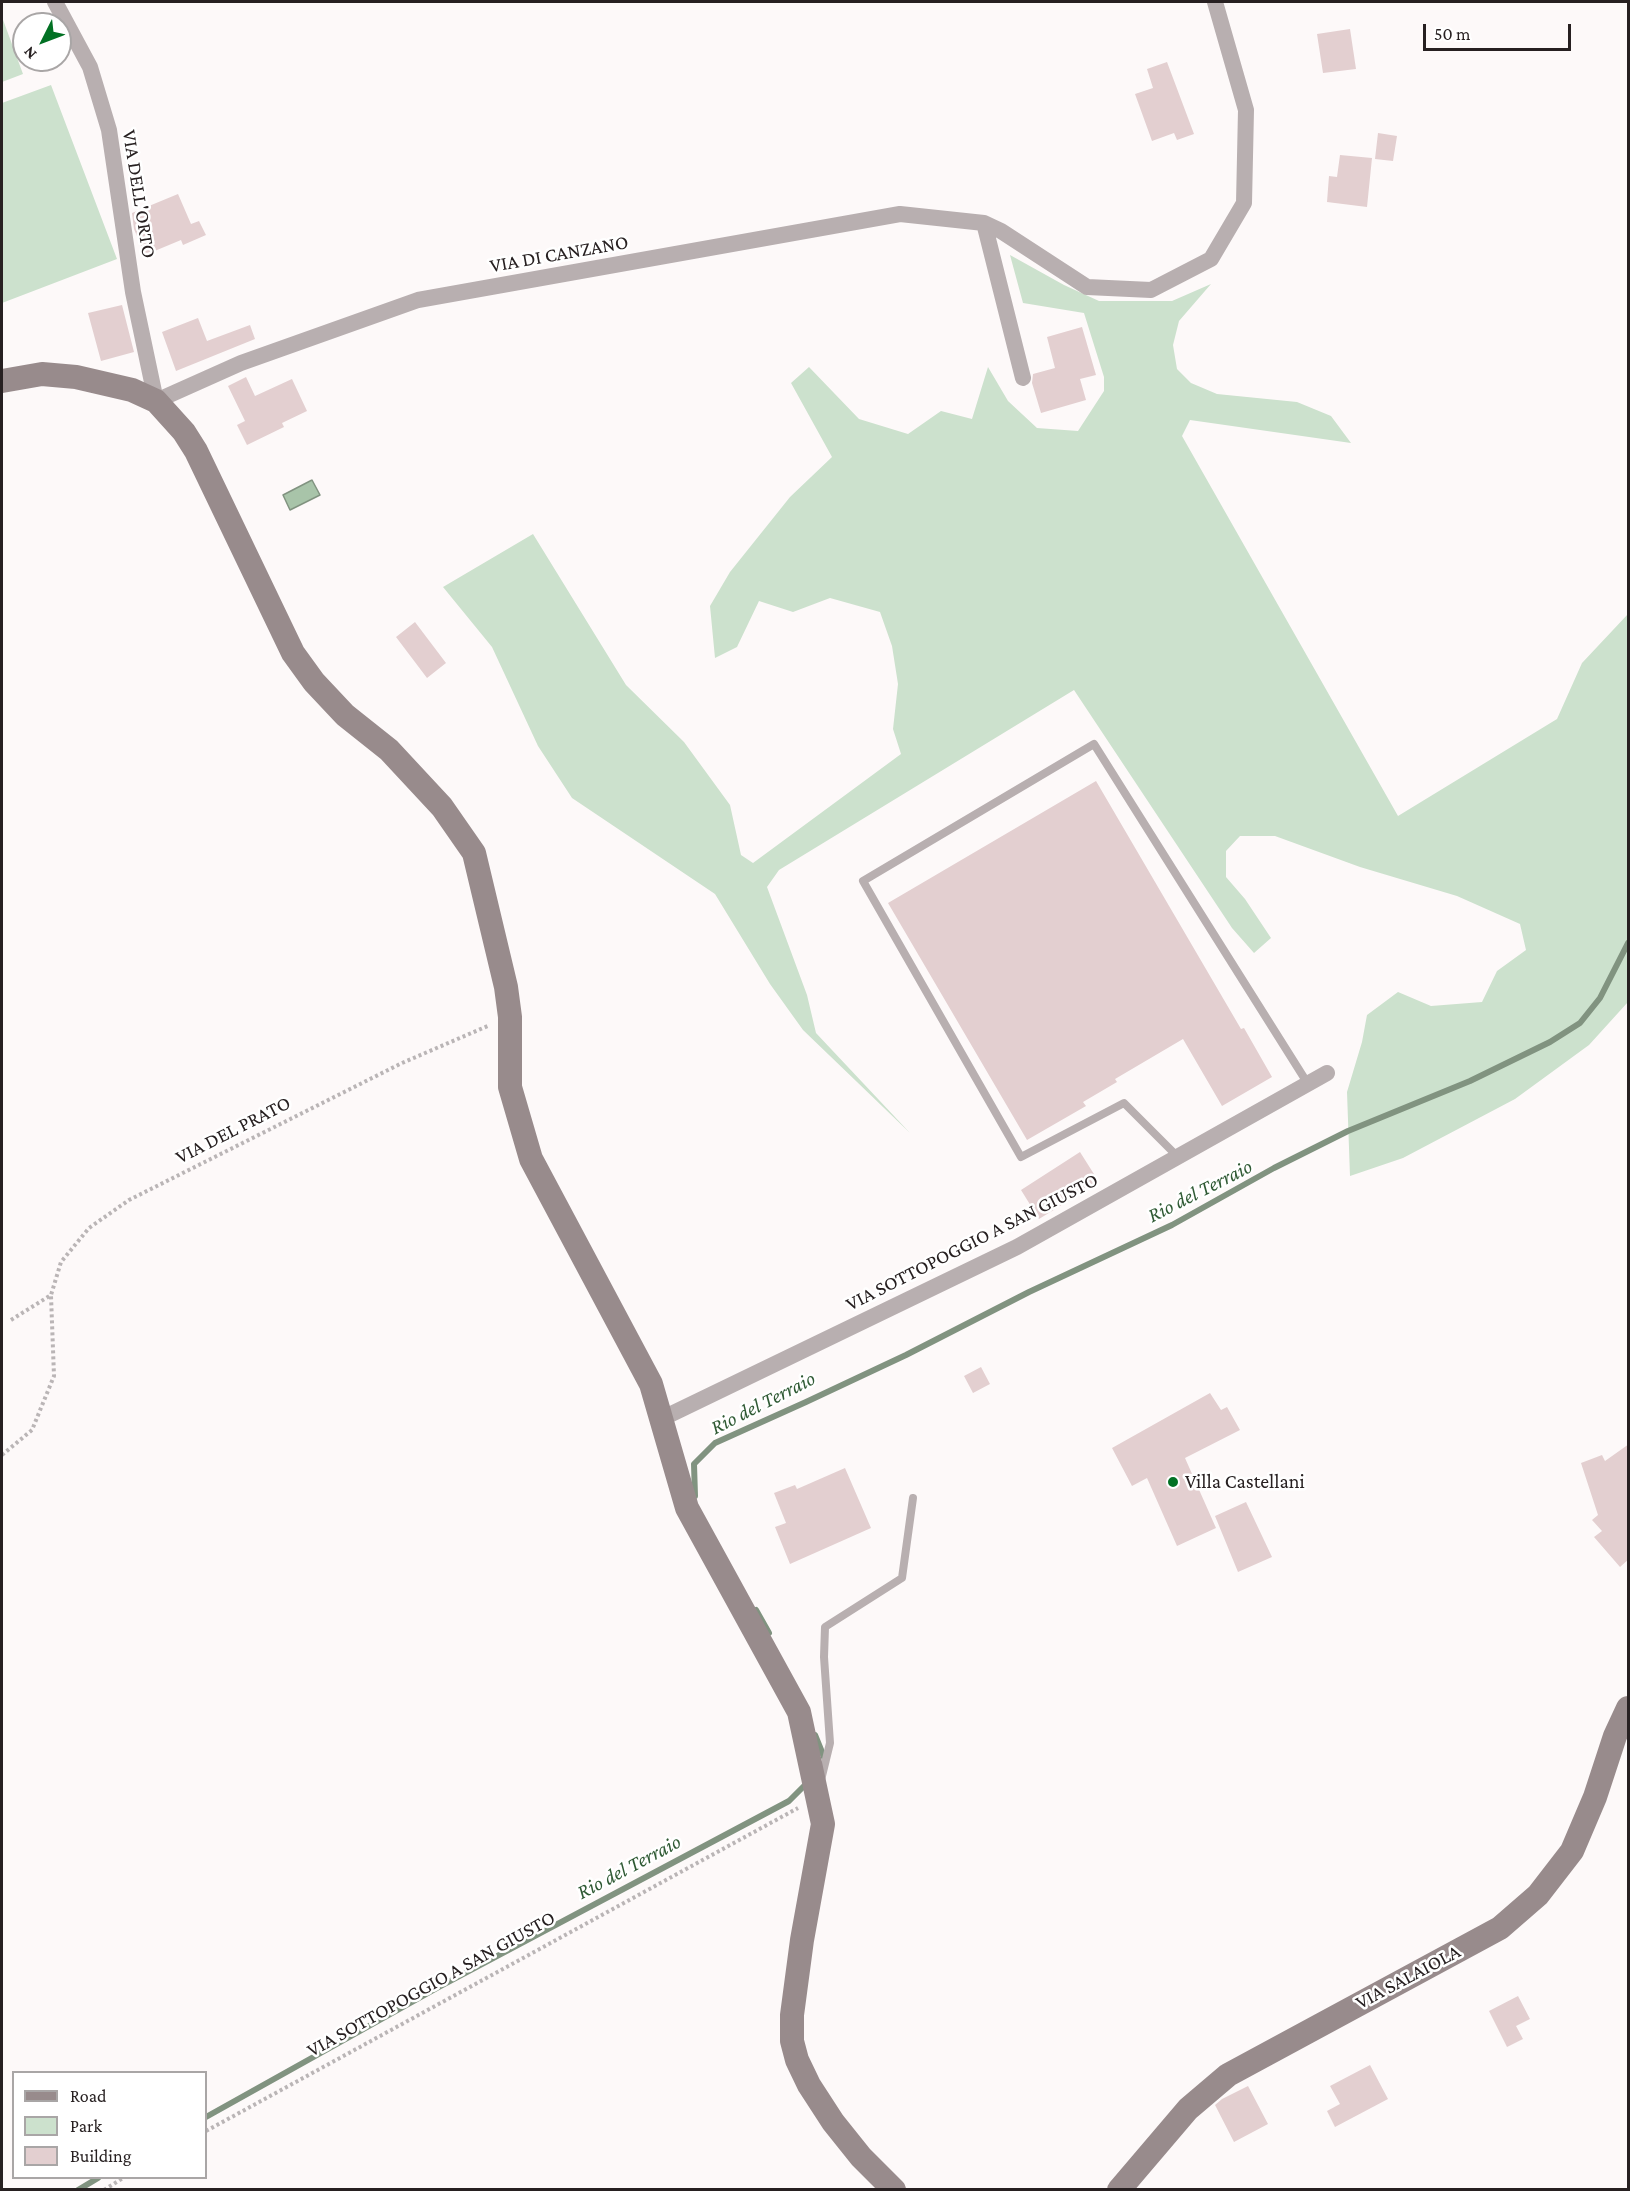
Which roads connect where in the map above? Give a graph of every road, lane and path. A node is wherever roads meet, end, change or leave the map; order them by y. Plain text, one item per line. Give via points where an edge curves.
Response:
1 (55, 2) edge
2 (1215, 2) edge
3 (984, 223) junction
4 (1023, 378) dead end
5 (2, 381) edge
6 (156, 401) junction
7 (510, 1017) junction
8 (1327, 1073) dead end
9 (1308, 1084) junction
10 (1178, 1157) junction
11 (51, 1295) junction
12 (11, 1320) dead end
13 (661, 1419) junction
14 (2, 1455) edge
15 (914, 1498) dead end
16 (1629, 1708) edge
17 (817, 1798) junction
18 (207, 2130) edge
19 (121, 2179) edge
20 (104, 2190) edge
21 (894, 2190) edge
22 (1119, 2190) edge

1 - 6 street, VIA DELL'ORTO via 90,67 109,130 133,292
2 - 3 street, VIA DI CANZANO via 1246,110 1246,122 1244,203 1211,259 1151,290 1087,287
3 - 4 street
3 - 6 street, VIA DI CANZANO via 900,214 418,300 241,363
5 - 6 street via 42,374 76,377 132,390
6 - 7 street via 196,451 293,653 345,715 389,750 442,807 474,853
7 - 11 path, VIA DEL PRATO via 402,1063 129,1200 90,1228 61,1262
7 - 13 street via 510,1087 531,1159 651,1384
8 - 9 street, VIA SOTTOPOGGIO A SAN GIUSTO
9 - 10 street, VIA SOTTOPOGGIO A SAN GIUSTO
9 - 10 lane via 1094,744 863,881 1021,1157 1124,1103
10 - 13 street, VIA SOTTOPOGGIO A SAN GIUSTO via 1017,1247
11 - 12 path
11 - 14 path, VIA DEL PRATO via 54,1376 32,1430
13 - 17 street via 687,1508 799,1712
15 - 17 lane via 902,1578 825,1627 830,1743
16 - 22 street, VIA SALAIOLA via 1572,1851 1538,1895 1500,1928 1228,2075 1188,2109
17 - 18 path, VIA SOTTOPOGGIO A SAN GIUSTO
17 - 21 street via 823,1824 802,1941 792,2040 808,2085 861,2157
19 - 20 path

